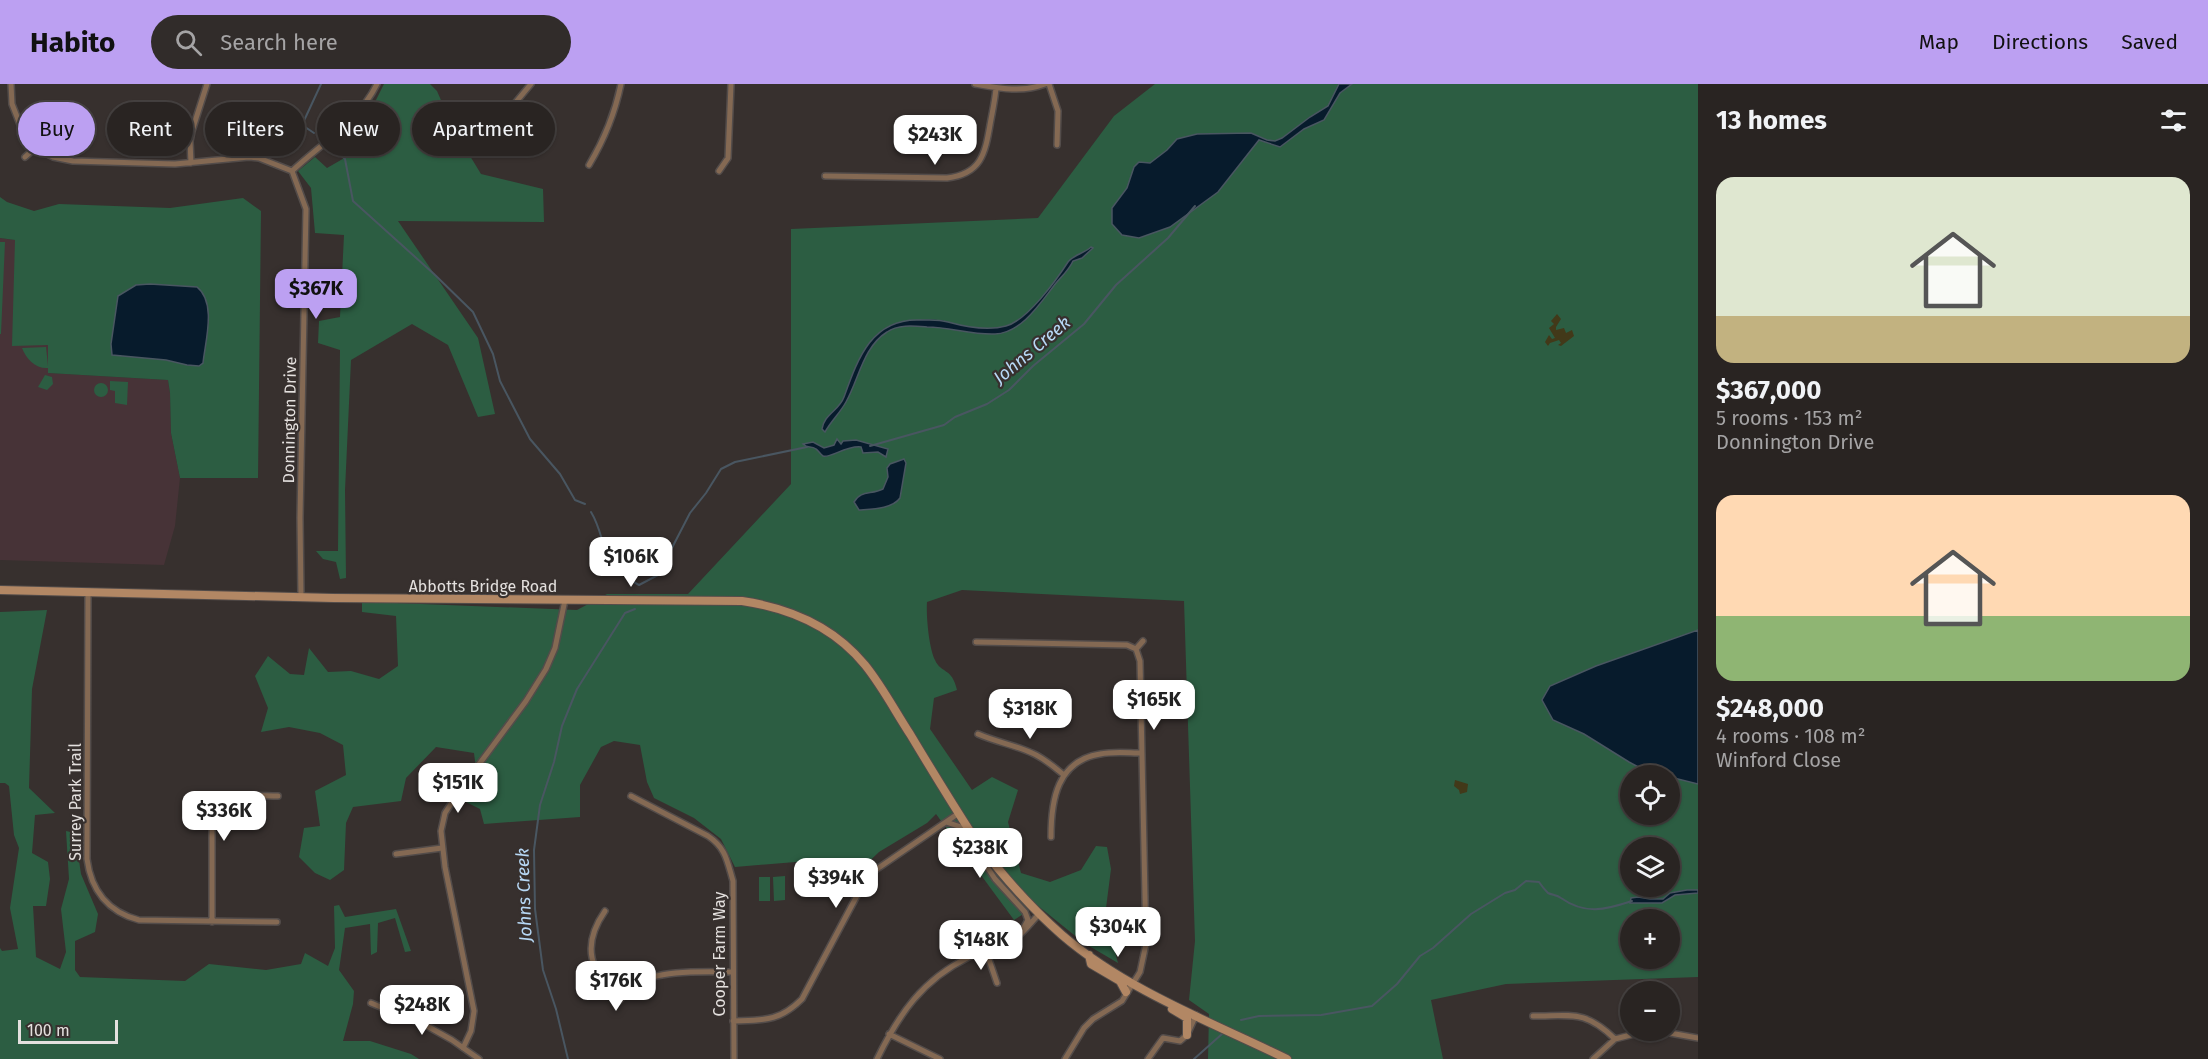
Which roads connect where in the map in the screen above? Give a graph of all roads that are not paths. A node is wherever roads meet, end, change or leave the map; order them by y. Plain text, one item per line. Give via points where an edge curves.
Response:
1 (11, 84) edge
2 (207, 84) edge
3 (377, 84) edge
4 (531, 84) edge
5 (621, 84) edge
6 (731, 84) edge
7 (975, 84) edge
8 (1047, 84) edge
9 (996, 88) junction
10 (516, 102) edge
11 (18, 123) edge
12 (1057, 145) dead end
13 (51, 156) edge
14 (191, 163) junction
15 (589, 165) dead end
16 (292, 171) junction
17 (719, 171) dead end
18 (825, 176) dead end
19 (0, 590) edge
20 (88, 593) junction
21 (301, 597) junction
22 (565, 600) junction
23 (1143, 641) dead end
24 (976, 642) dead end
25 (1136, 650) junction
26 (978, 734) dead end
27 (1142, 753) junction
28 (1064, 775) junction
29 (278, 796) dead end
30 (632, 796) dead end
31 (959, 813) junction
32 (946, 822) junction
33 (1052, 837) dead end
34 (442, 848) junction
35 (396, 854) dead end
36 (605, 911) dead end
37 (1039, 914) junction
38 (212, 922) junction
39 (278, 922) dead end
40 (1022, 932) junction
41 (986, 951) junction
42 (1089, 955) junction
43 (733, 972) junction
44 (997, 983) dead end
45 (1133, 983) junction
46 (1126, 992) junction
47 (1157, 996) junction
48 (371, 1003) dead end
49 (1196, 1016) junction
50 (1533, 1016) dead end
51 (1206, 1020) junction
52 (733, 1021) junction
53 (889, 1035) junction
54 (1187, 1035) junction
55 (1680, 1035) edge
56 (1620, 1038) edge
57 (1698, 1038) edge
58 (1615, 1039) junction
59 (463, 1048) junction
60 (479, 1059) edge
61 (734, 1059) edge
62 (877, 1059) edge
63 (940, 1059) edge
64 (1065, 1059) edge
65 (1148, 1059) edge
66 (1287, 1059) edge
67 (1593, 1059) edge

1 - 11 street
2 - 14 street via 192,131
3 - 16 street via 366,105 351,121
4 - 10 street
5 - 15 street via 600,147
6 - 17 street via 728,158
7 - 9 street
8 - 9 street
8 - 12 street via 1058,111
9 - 18 street via 987,147 967,173 947,178
13 - 14 street via 73,161
14 - 16 street via 249,156
16 - 21 street, Donnington Drive via 306,208
19 - 20 main road, Abbotts Bridge Road
20 - 21 main road, Abbotts Bridge Road
20 - 38 street, Surrey Park Trail via 87,859 92,881 107,904 130,918
21 - 22 main road, Abbotts Bridge Road
22 - 31 main road, Abbotts Bridge Road via 742,602 767,605 810,621 841,641 865,664
22 - 34 street via 555,648 546,669 445,813
23 - 25 street
24 - 25 street via 1127,645
25 - 27 street via 1140,661
26 - 28 street via 1031,752
27 - 28 street via 1102,753 1083,760
27 - 45 street via 1146,944 1140,972
28 - 33 street via 1054,794
29 - 38 street via 236,796 216,812 212,826
30 - 43 street, Cooper Farm Way via 720,844 733,881
31 - 32 street
31 - 37 main road, Abbotts Bridge Road via 995,866
32 - 40 street via 961,826 995,879 1025,912 1028,920
32 - 52 street via 874,871 802,999 791,1010 769,1020
34 - 35 street
34 - 59 street via 474,1011
36 - 43 street via 593,933 590,954 600,978 619,1001 638,983 663,975
37 - 40 street
37 - 42 main road, Abbotts Bridge Road
38 - 39 street, Surrey Park Trail
40 - 41 street via 1010,942
41 - 44 street
41 - 53 street via 954,965 930,982 916,995
42 - 45 main road, Abbotts Bridge Road
42 - 46 main road, Abbotts Bridge Road via 1091,964 1120,981
43 - 52 street, Cooper Farm Way
45 - 46 street
45 - 47 main road, Abbotts Bridge Road
46 - 64 street via 1122,1001 1084,1028
47 - 49 main road, Abbotts Bridge Road
47 - 54 main road, Abbotts Bridge Road via 1158,1002 1187,1018
48 - 59 street via 427,1026
49 - 51 main road, Abbotts Bridge Road
49 - 54 street
50 - 58 street via 1588,1018
51 - 54 street via 1198,1021
51 - 66 main road, Abbotts Bridge Road
52 - 61 street, Cooper Farm Way
53 - 62 street
53 - 63 street
54 - 65 street via 1180,1041 1163,1038
55 - 57 street
56 - 58 street
58 - 67 street
59 - 60 street

